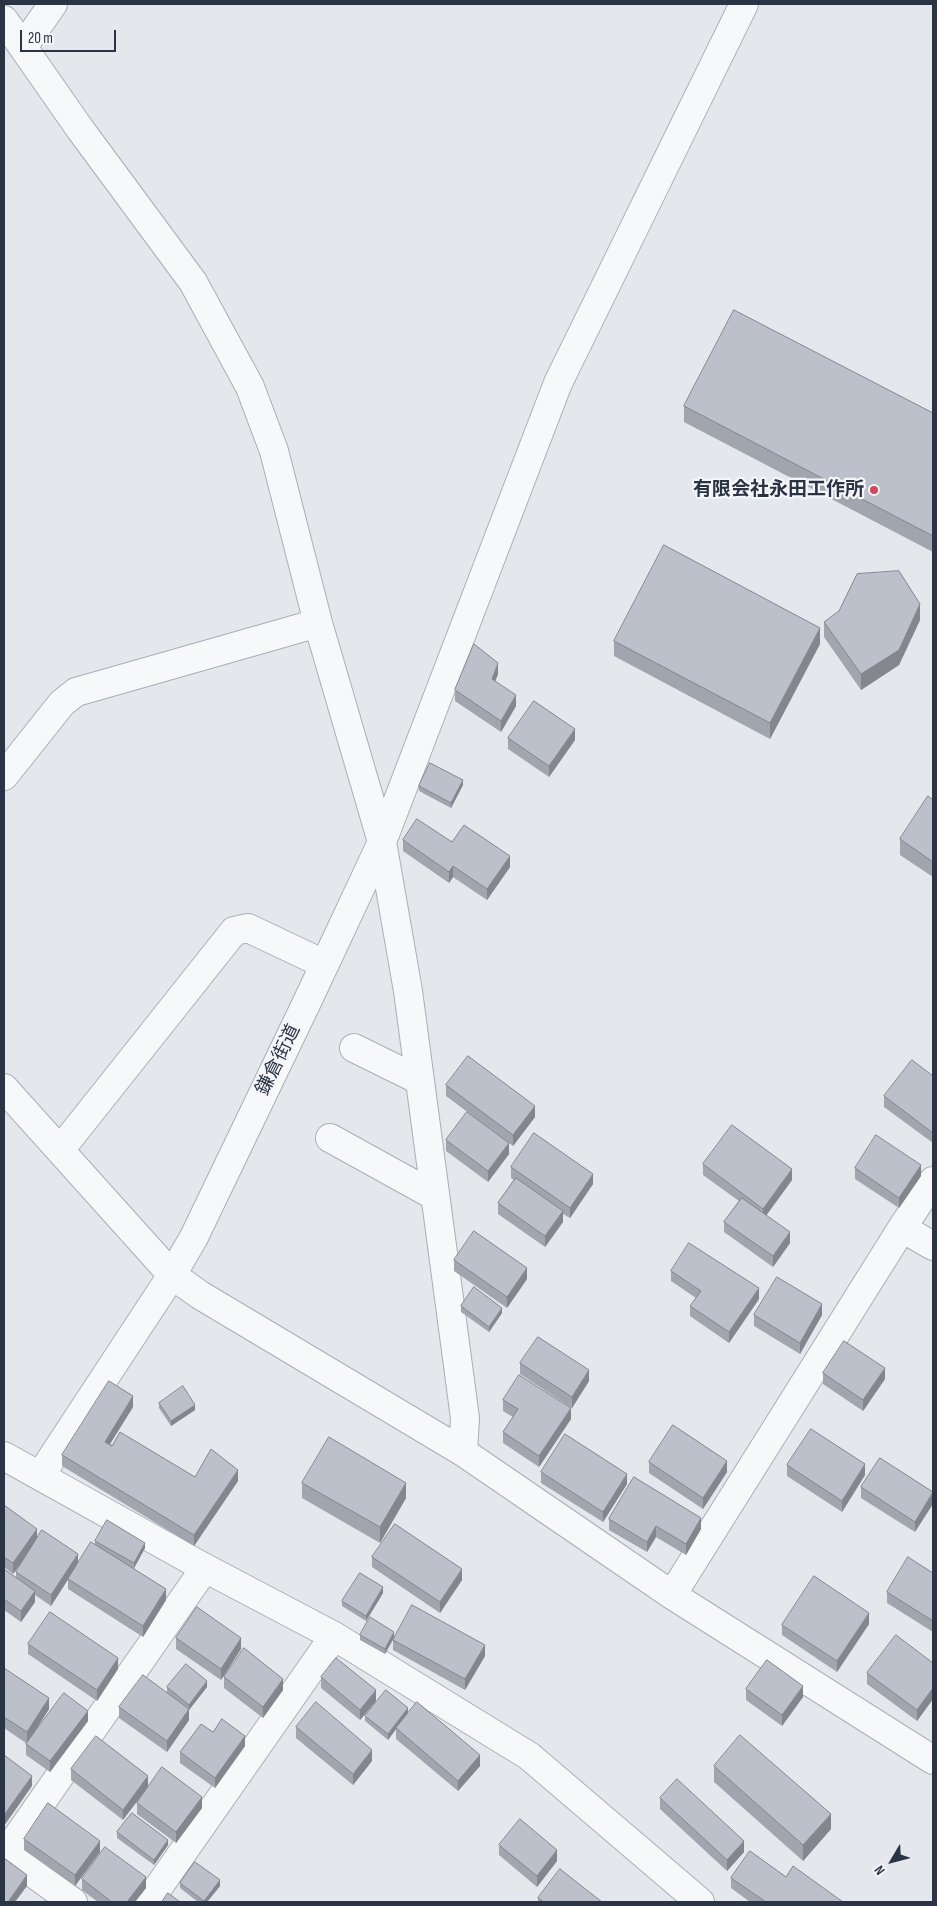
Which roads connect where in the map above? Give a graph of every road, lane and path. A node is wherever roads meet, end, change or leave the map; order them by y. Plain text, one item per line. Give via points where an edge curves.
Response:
1 (52, 4) edge
2 (744, 4) edge
3 (4, 20) edge
4 (23, 48) junction
5 (318, 623) junction
6 (4, 776) edge
7 (382, 842) junction
8 (324, 964) junction
9 (354, 1048) dead end
10 (419, 1080) junction
11 (4, 1088) edge
12 (330, 1138) dead end
13 (60, 1150) junction
14 (933, 1181) edge
15 (435, 1196) junction
16 (902, 1228) junction
17 (933, 1246) edge
18 (172, 1275) junction
19 (463, 1452) junction
20 (4, 1456) edge
21 (40, 1476) junction
22 (205, 1568) junction
23 (672, 1596) junction
24 (334, 1636) junction
25 (933, 1760) edge
26 (5, 1852) edge
27 (72, 1902) edge
28 (148, 1902) edge
29 (700, 1902) edge

1 - 4 street
2 - 7 street, 鎌倉街道 via 558,383
3 - 4 street
4 - 5 street via 193,282 250,387 274,451
5 - 6 street via 76,692 62,703
5 - 7 street
7 - 8 street, 鎌倉街道
7 - 10 street via 408,991
8 - 13 street via 248,928 234,931
8 - 18 street, 鎌倉街道 via 194,1237
9 - 10 street
10 - 15 street
11 - 13 street
12 - 15 street
13 - 18 street
14 - 16 street
15 - 19 street via 466,1418
16 - 17 street
16 - 23 street
18 - 19 street via 200,1295
18 - 21 street, 鎌倉街道
19 - 23 street
20 - 21 street
21 - 22 street
22 - 24 street
22 - 26 street
23 - 25 street
24 - 28 street
24 - 29 street via 529,1756
26 - 27 street

